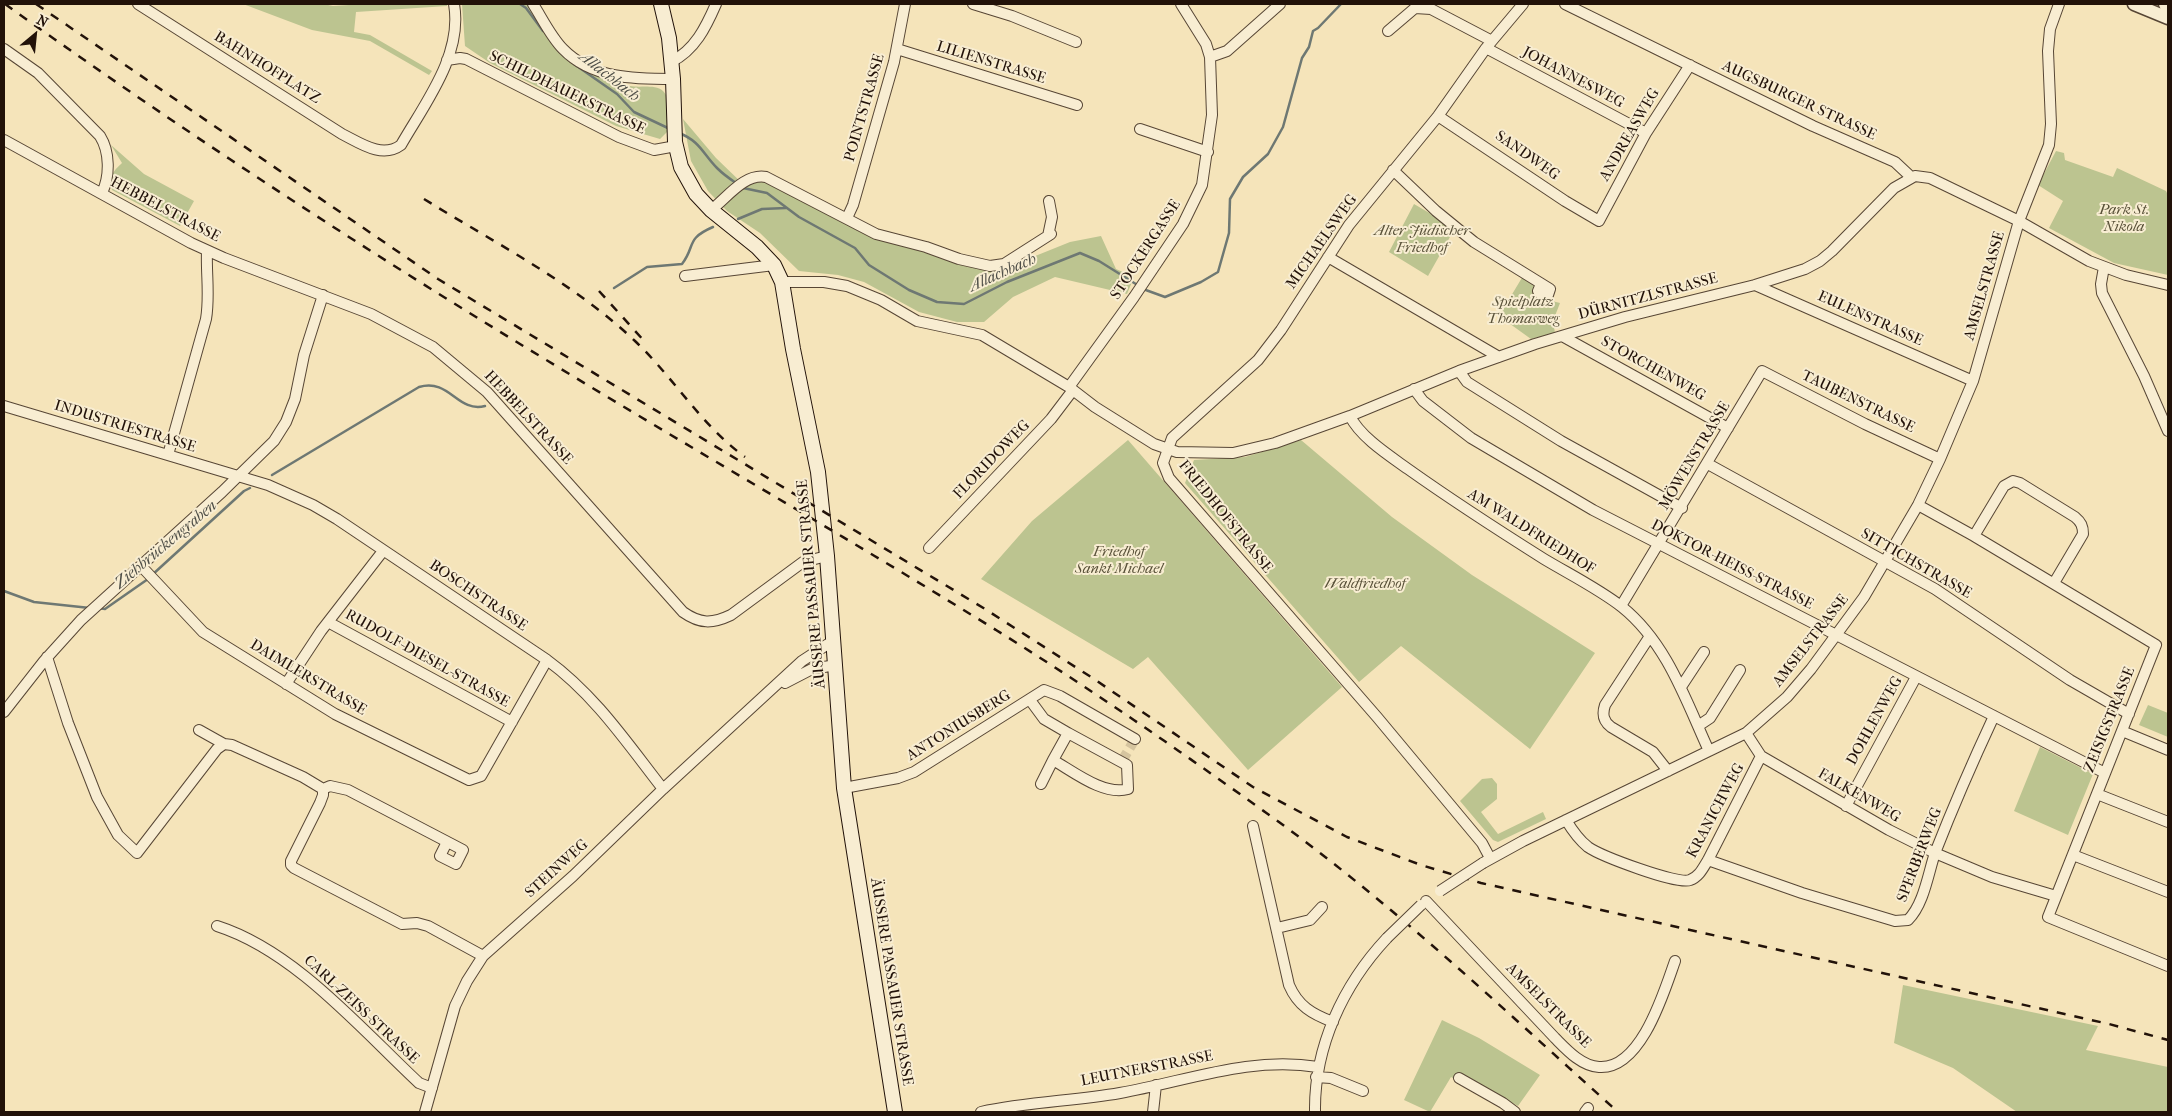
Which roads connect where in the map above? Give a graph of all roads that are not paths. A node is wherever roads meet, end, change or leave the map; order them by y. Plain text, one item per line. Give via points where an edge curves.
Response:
1 (138, 4) edge
2 (533, 4) edge
3 (661, 4) edge
4 (716, 4) edge
5 (905, 4) edge
6 (973, 4) edge
7 (1181, 4) edge
8 (1280, 4) edge
9 (1523, 4) edge
10 (1565, 4) edge
11 (2059, 4) edge
12 (2134, 4) edge
13 (2165, 4) edge
14 (455, 8) edge
15 (2168, 10) edge
16 (2168, 18) edge
17 (1388, 32) dead end
18 (1076, 42) dead end
19 (1489, 44) junction
20 (4, 49) edge
21 (897, 49) junction
22 (1210, 57) junction
23 (447, 60) junction
24 (671, 62) junction
25 (1690, 65) junction
26 (673, 79) junction
27 (1077, 105) dead end
28 (1438, 116) junction
29 (1140, 129) dead end
30 (1646, 134) junction
31 (4, 140) edge
32 (675, 144) junction
33 (1208, 152) junction
34 (1393, 170) junction
35 (1911, 177) junction
36 (102, 193) junction
37 (1049, 201) dead end
38 (711, 210) junction
39 (847, 218) junction
40 (1599, 221) joint
41 (2019, 221) junction
42 (208, 251) junction
43 (1328, 256) junction
44 (774, 265) junction
45 (2104, 267) junction
46 (685, 276) dead end
47 (782, 282) junction
48 (1541, 284) dead end
49 (1755, 285) junction
50 (2168, 285) edge
51 (323, 295) junction
52 (1562, 336) junction
53 (1499, 357) junction
54 (1459, 371) junction
55 (1762, 371) joint
56 (1973, 381) junction
57 (1071, 388) junction
58 (1414, 389) junction
59 (4, 406) edge
60 (2165, 414) edge
61 (1350, 416) junction
62 (1728, 428) junction
63 (2168, 431) edge
64 (1166, 450) junction
65 (168, 455) junction
66 (1940, 459) junction
67 (1708, 464) junction
68 (238, 477) junction
69 (1918, 505) junction
70 (1682, 508) junction
71 (1974, 536) junction
72 (1658, 545) junction
73 (929, 548) dead end
74 (384, 551) junction
75 (828, 556) junction
76 (1885, 563) junction
77 (147, 573) junction
78 (2054, 583) junction
79 (1621, 606) junction
80 (328, 622) junction
81 (1836, 635) junction
82 (1650, 636) junction
83 (834, 644) junction
84 (1704, 652) dead end
85 (47, 657) junction
86 (547, 660) junction
87 (836, 665) junction
88 (1740, 670) dead end
89 (1916, 676) junction
90 (286, 684) junction
91 (1681, 687) junction
92 (773, 690) junction
93 (1030, 700) junction
94 (4, 712) edge
95 (2129, 714) junction
96 (1994, 716) junction
97 (512, 722) junction
98 (1698, 726) junction
99 (199, 730) dead end
100 (2122, 731) junction
101 (1068, 733) junction
102 (1746, 733) junction
103 (1135, 739) dead end
104 (224, 744) junction
105 (2168, 750) edge
106 (1710, 751) junction
107 (1761, 756) junction
108 (1053, 760) junction
109 (1668, 771) junction
110 (2105, 773) junction
111 (1041, 784) dead end
112 (844, 788) junction
113 (323, 789) junction
114 (663, 789) junction
115 (2097, 794) junction
116 (1846, 806) junction
117 (1566, 820) junction
118 (2168, 822) edge
119 (1253, 826) dead end
120 (447, 842) dead end
121 (1936, 853) junction
122 (2073, 856) junction
123 (1486, 860) junction
124 (1708, 860) junction
125 (2168, 892) edge
126 (2056, 896) junction
127 (1423, 903) junction
128 (1322, 907) dead end
129 (217, 926) dead end
130 (1277, 928) junction
131 (483, 956) junction
132 (1675, 961) dead end
133 (2168, 966) edge
134 (1333, 1022) junction
135 (1317, 1072) junction
136 (1460, 1078) dead end
137 (1156, 1085) junction
138 (432, 1088) junction
139 (1364, 1091) dead end
140 (1017, 1109) edge
141 (425, 1112) edge
142 (895, 1112) edge
143 (981, 1112) edge
144 (1153, 1112) edge
145 (1314, 1112) edge
146 (1515, 1112) edge

1 - 23 street, BAHNHOFPLATZ via 342,134 382,151 401,145
2 - 26 street via 563,49 578,61 611,75
3 - 24 main road, ÄUSSERE PASSAUER STRASSE
4 - 24 street via 694,43 684,55
5 - 21 street, POINTSTRASSE
6 - 18 street
7 - 22 street, STOCKERGASSE via 1206,44
8 - 22 street via 1227,51
9 - 19 street, MICHAELSWEG
10 - 25 street, AUGSBURGER STRASSE
11 - 41 street, AMSELSTRASSE via 2050,29 2048,51 2049,145
12 - 16 street
13 - 15 street
14 - 23 street via 454,35
17 - 19 street via 1416,8 1431,9
19 - 28 street, MICHAELSWEG
19 - 30 street, JOHANNESWEG
20 - 36 street via 38,73 100,136 107,161
21 - 27 street, LILIENSTRASSE
21 - 39 street, POINTSTRASSE
22 - 33 street, STOCKERGASSE via 1212,115
23 - 32 street, SCHILDHAUERSTRASSE via 466,59 644,147 654,150
24 - 26 main road, ÄUSSERE PASSAUER STRASSE
25 - 30 street, ANDREASWEG
25 - 35 street, AUGSBURGER STRASSE via 1813,126 1895,162
26 - 32 main road, ÄUSSERE PASSAUER STRASSE
28 - 34 street, MICHAELSWEG
28 - 40 street, SANDWEG
29 - 33 street
30 - 40 street, ANDREASWEG
31 - 36 street, HEBBELSTRASSE
32 - 38 main road, ÄUSSERE PASSAUER STRASSE via 690,184
33 - 57 street, STOCKERGASSE via 1202,184 1190,211
34 - 43 street, MICHAELSWEG
34 - 48 street via 1474,242
35 - 41 street via 1930,178
35 - 49 street, DÜRNITZLSTRASSE via 1894,188 1820,261
36 - 42 street, HEBBELSTRASSE
37 - 39 street via 1052,217 1050,235 1004,264 990,266 959,260 926,247 876,234
38 - 39 street via 752,176 766,177
38 - 44 main road, ÄUSSERE PASSAUER STRASSE via 757,246
41 - 45 street
41 - 56 street, AMSELSTRASSE
42 - 51 street, HEBBELSTRASSE
42 - 65 street via 206,319
43 - 53 street
43 - 64 street, MICHAELSWEG via 1258,360 1186,424 1172,438
44 - 46 street
44 - 47 main road, ÄUSSERE PASSAUER STRASSE
45 - 50 street
45 - 60 street via 2102,293
47 - 57 street, FRIEDHOFSTRASSE via 824,282 847,286 917,320 982,335
47 - 75 main road, ÄUSSERE PASSAUER STRASSE via 818,472
49 - 52 street, DÜRNITZLSTRASSE
49 - 56 street, EULENSTRASSE
51 - 68 street via 288,417 274,440
51 - 75 street, HEBBELSTRASSE via 411,334 468,374 504,410 683,612 695,620 719,621 803,562
52 - 53 street, DÜRNITZLSTRASSE
52 - 62 street, STORCHENWEG
53 - 54 street, DÜRNITZLSTRASSE
54 - 58 street, DÜRNITZLSTRASSE
54 - 70 street via 1466,382 1561,441
55 - 62 street, MÖWENSTRASSE
55 - 66 street, TAUBENSTRASSE
56 - 66 street, AMSELSTRASSE
57 - 64 street, FRIEDHOFSTRASSE via 1138,435
57 - 73 street, FLORIDOWEG via 1051,419
58 - 61 street, DÜRNITZLSTRASSE
58 - 72 street, DOKTOR-HEISS-STRASSE via 1423,401 1471,438
59 - 65 street, INDUSTRIESTRASSE
60 - 63 street
61 - 64 street, DÜRNITZLSTRASSE via 1248,451 1211,454
61 - 79 street, AM WALDFRIEDHOF via 1354,424 1385,452 1472,515
62 - 67 street, MÖWENSTRASSE
64 - 123 street, FRIEDHOFSTRASSE via 1163,463 1170,478 1482,842
65 - 68 street, INDUSTRIESTRASSE
66 - 69 street, AMSELSTRASSE
67 - 70 street, MÖWENSTRASSE
67 - 76 street, SITTICHSTRASSE
68 - 74 street, BOSCHSTRASSE via 268,485 313,505
68 - 77 street
69 - 71 street, ZEISIGSTRASSE
69 - 76 street, AMSELSTRASSE
70 - 72 street, MÖWENSTRASSE
71 - 78 street, ZEISIGSTRASSE
71 - 78 street via 2004,486 2013,481 2020,483 2080,521 2083,528 2083,534
72 - 79 street, MÖWENSTRASSE
72 - 81 street, DOKTOR-HEISS-STRASSE
74 - 80 street
74 - 86 street, BOSCHSTRASSE
75 - 83 main road, ÄUSSERE PASSAUER STRASSE
76 - 81 street, AMSELSTRASSE
76 - 95 street, SITTICHSTRASSE via 1935,589 2070,680
77 - 85 street via 99,604
77 - 90 street, DAIMLERSTRASSE via 204,632
78 - 95 street, ZEISIGSTRASSE via 2156,644
79 - 82 street, AM WALDFRIEDHOF
80 - 90 street
80 - 97 street, RUDOLF-DIESEL-STRASSE
81 - 89 street, DOKTOR-HEISS-STRASSE
81 - 102 street, AMSELSTRASSE via 1787,697
82 - 91 street, AM WALDFRIEDHOF
82 - 109 street via 1605,705 1603,716 1606,724 1653,752
83 - 87 main road, ÄUSSERE PASSAUER STRASSE
83 - 92 street, STEINWEG via 813,653
84 - 91 street
85 - 94 street
85 - 104 street via 97,797 118,835 137,853
86 - 97 street
86 - 114 street, BOSCHSTRASSE via 593,700
87 - 92 street, STEINWEG via 812,669
87 - 112 main road, ÄUSSERE PASSAUER STRASSE
88 - 98 street via 1710,718
89 - 96 street, DOKTOR-HEISS-STRASSE
89 - 116 street, DOHLENWEG
90 - 97 street, DAIMLERSTRASSE via 342,718 469,780 481,776
91 - 98 street, AM WALDFRIEDHOF
92 - 114 street, STEINWEG
93 - 101 street, ANTONIUSBERG via 1044,719
93 - 103 street, ANTONIUSBERG via 1044,690 1050,691
93 - 112 street, ANTONIUSBERG via 914,772
95 - 100 street, ZEISIGSTRASSE
96 - 110 street, DOKTOR-HEISS-STRASSE
96 - 121 street, SPERBERWEG
98 - 106 street, AM WALDFRIEDHOF
99 - 104 street
100 - 105 street
100 - 110 street, ZEISIGSTRASSE
101 - 108 street
101 - 108 street, ANTONIUSBERG via 1127,765 1128,789 1105,789
102 - 106 street, AMSELSTRASSE
102 - 107 street, FALKENWEG
104 - 113 street via 246,750
106 - 109 street, AMSELSTRASSE
107 - 116 street, FALKENWEG
107 - 124 street, KRANICHWEG
108 - 111 street
109 - 117 street, AMSELSTRASSE
110 - 115 street, ZEISIGSTRASSE
112 - 142 main road, ÄUSSERE PASSAUER STRASSE
113 - 120 street via 330,786 348,790
113 - 131 street via 324,795 291,865 402,924 428,926
114 - 131 street, STEINWEG via 574,876
115 - 118 street
115 - 122 street, ZEISIGSTRASSE
116 - 121 street, FALKENWEG
117 - 123 street, AMSELSTRASSE
117 - 124 street, KRANICHWEG via 1580,840 1598,852 1674,880 1689,881 1696,877
119 - 130 street
121 - 124 street, SPERBERWEG via 1917,910 1908,920 1902,921 1802,893
121 - 126 street, FALKENWEG via 1992,877
122 - 125 street
122 - 126 street, ZEISIGSTRASSE
123 - 127 street, AMSELSTRASSE, bridge
126 - 133 street, ZEISIGSTRASSE via 2048,917
127 - 132 street, AMSELSTRASSE via 1555,1038 1585,1063 1598,1068 1620,1062 1631,1053 1659,1006
127 - 134 street, bridge via 1367,961 1348,988
128 - 130 street via 1310,920
129 - 138 street, CARL-ZEISS-STRASSE via 256,943 298,970 419,1084
130 - 134 street via 1294,997 1314,1014
131 - 138 street, STEINWEG via 455,1006
134 - 135 street
135 - 137 street, LEUTNERSTRASSE via 1261,1064
135 - 139 street, LEUTNERSTRASSE
135 - 145 street
136 - 146 street
137 - 140 street, LEUTNERSTRASSE
137 - 144 street
138 - 141 street, STEINWEG
140 - 143 street, LEUTNERSTRASSE

